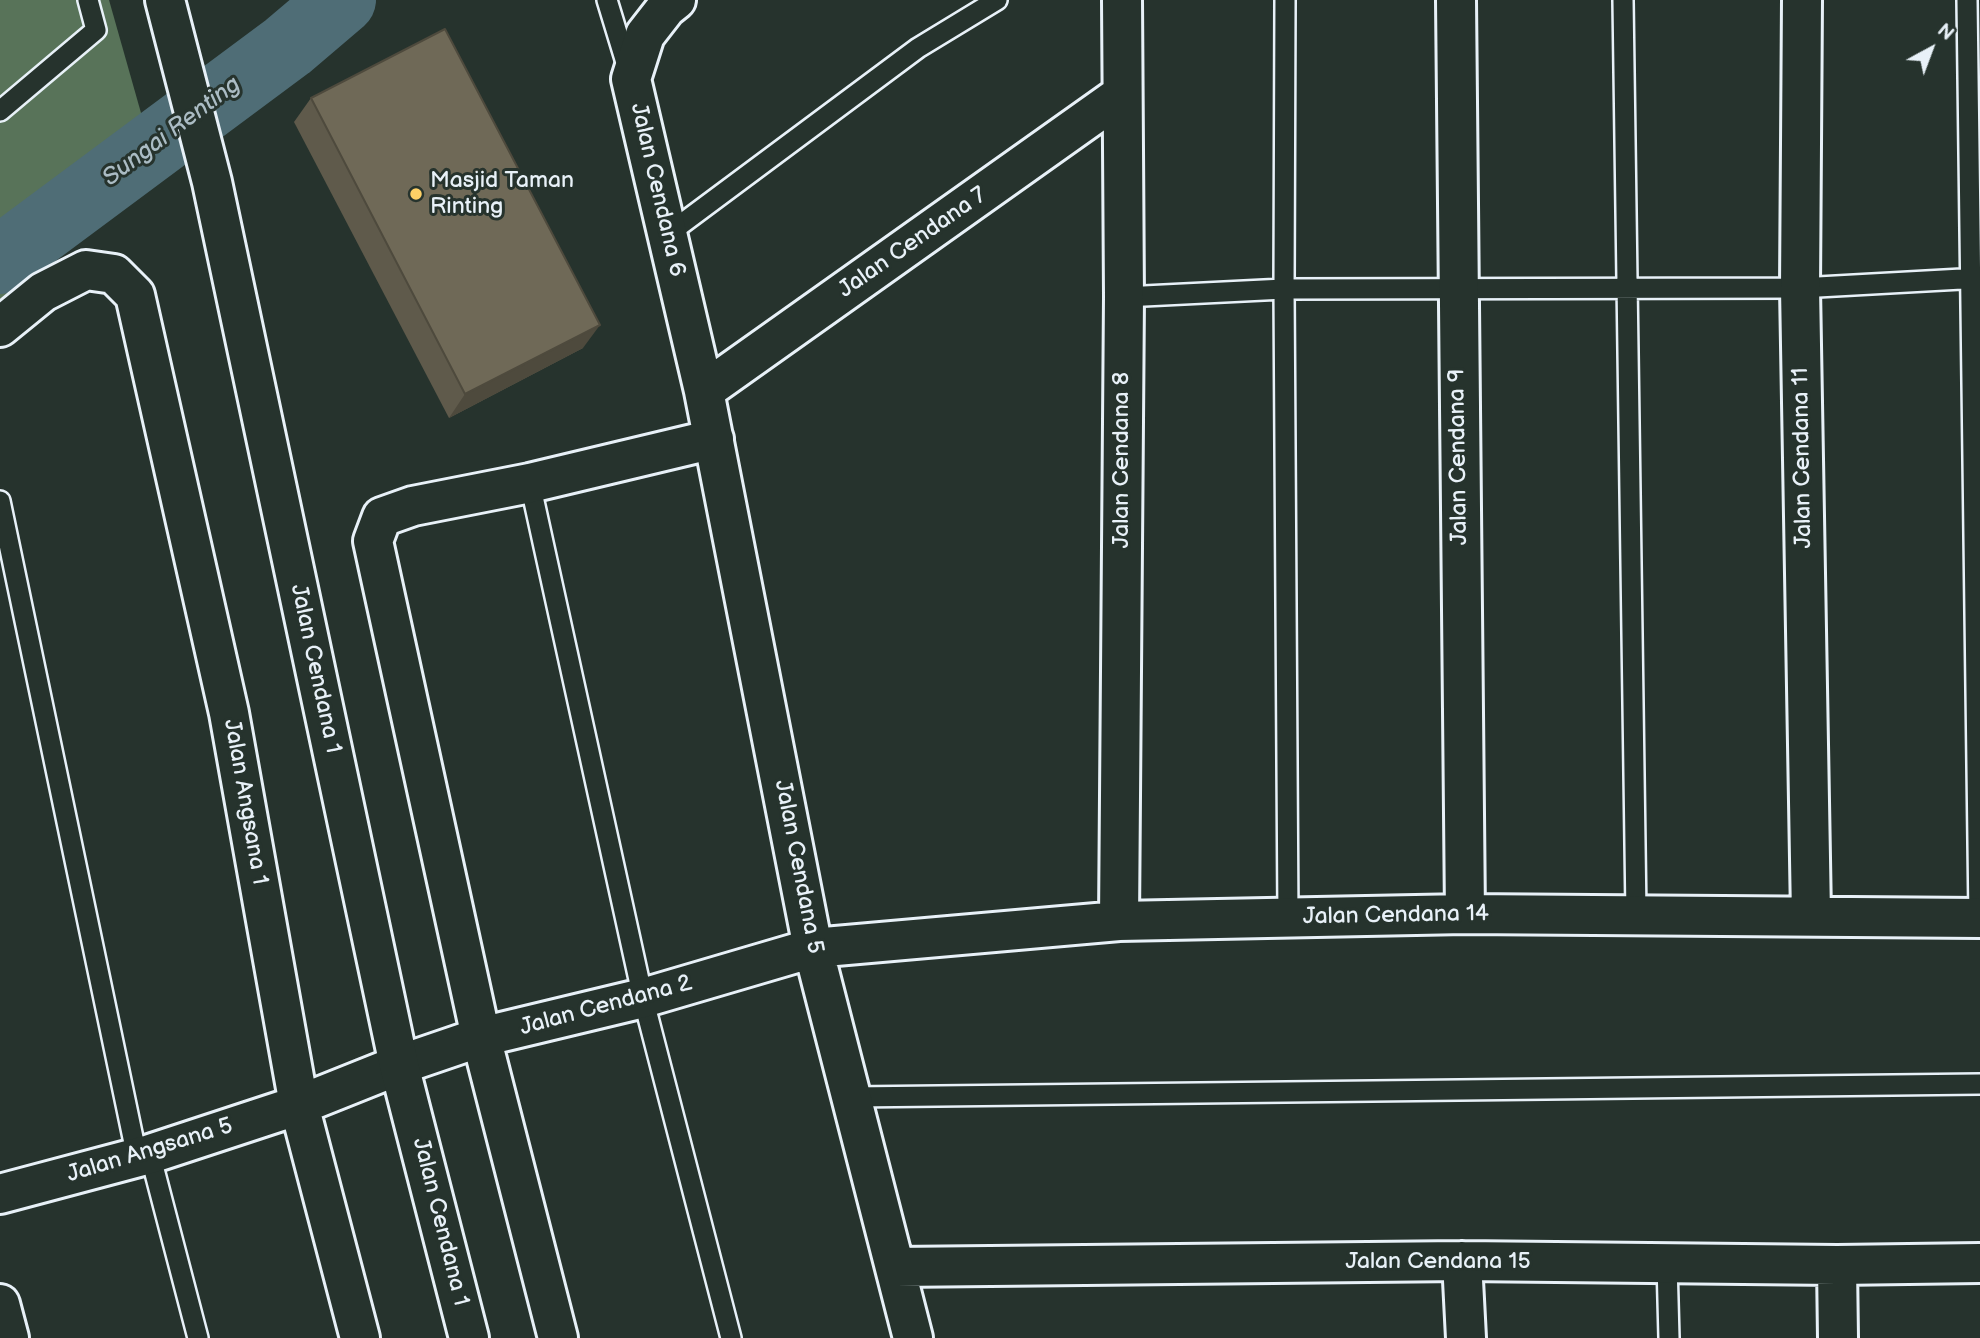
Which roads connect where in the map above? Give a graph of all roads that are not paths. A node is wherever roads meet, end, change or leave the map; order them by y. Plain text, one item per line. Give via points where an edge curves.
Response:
1 (88, 0) edge
2 (164, 0) edge
3 (607, 0) edge
4 (676, 0) edge
5 (997, 0) edge
6 (1122, 0) edge
7 (1285, 0) edge
8 (1455, 0) edge
9 (1623, 0) edge
10 (1802, 0) edge
11 (1967, 0) edge
12 (631, 79) junction
13 (1121, 94) junction
14 (0, 111) edge
15 (668, 234) junction
16 (1975, 279) edge
17 (1457, 287) junction
18 (1627, 288) junction
19 (1800, 288) junction
20 (1284, 289) junction
21 (1124, 297) junction
22 (0, 327) edge
23 (704, 391) junction
24 (714, 439) junction
25 (530, 483) junction
26 (0, 501) edge
27 (1465, 914) junction
28 (1636, 914) junction
29 (1811, 915) junction
30 (1288, 918) junction
31 (1979, 918) edge
32 (1119, 921) junction
33 (813, 947) junction
34 (643, 998) junction
35 (481, 1037) junction
36 (399, 1065) junction
37 (1980, 1084) edge
38 (852, 1097) junction
39 (299, 1105) junction
40 (144, 1155) junction
41 (0, 1194) edge
42 (1462, 1261) junction
43 (1667, 1263) junction
44 (1980, 1263) edge
45 (1837, 1265) junction
46 (896, 1267) junction
47 (0, 1304) edge
48 (9, 1338) edge
49 (198, 1338) edge
50 (359, 1338) edge
51 (469, 1338) edge
52 (558, 1338) edge
53 (731, 1338) edge
54 (913, 1338) edge
55 (1466, 1338) edge
56 (1669, 1338) edge
57 (1838, 1338) edge

1 - 14 lane via 96,30
2 - 36 street, Jalan Cendana 1 via 212,182
3 - 12 lane
4 - 12 street, Jalan Cendana 6 via 645,35
5 - 15 lane via 918,48
6 - 13 street, Jalan Cendana 8
7 - 20 lane
8 - 17 street, Jalan Cendana 9
9 - 18 lane
10 - 19 street, Jalan Cendana 11
11 - 16 lane
12 - 15 street, Jalan Cendana 6
13 - 21 street, Jalan Cendana 8
13 - 23 street, Jalan Cendana 7
15 - 23 street, Jalan Cendana 6
16 - 19 lane
16 - 31 lane
17 - 18 lane
17 - 20 lane
17 - 27 street, Jalan Cendana 9
18 - 19 lane
18 - 28 lane
19 - 29 street, Jalan Cendana 11
20 - 21 lane
20 - 30 lane
21 - 32 street, Jalan Cendana 8
22 - 39 street, Jalan Angsana 1 via 43,292 86,270 114,274 135,295 223,686
23 - 24 street, Jalan Cendana 5
24 - 25 street
24 - 33 street, Jalan Cendana 5
25 - 34 lane
25 - 35 street via 413,506 382,517 373,541
26 - 40 lane
27 - 28 street, Jalan Cendana 14
27 - 30 street, Jalan Cendana 14
28 - 29 street, Jalan Cendana 14
29 - 31 street, Jalan Cendana 14
30 - 32 street, Jalan Cendana 14
32 - 33 street, Jalan Cendana 14
33 - 34 street, Jalan Cendana 2
33 - 38 street, Jalan Cendana 5
34 - 35 street, Jalan Cendana 2
34 - 53 lane
35 - 36 street, Jalan Cendana 2
35 - 52 street
36 - 39 street, Jalan Angsana 5
36 - 51 street, Jalan Cendana 1
37 - 38 lane
38 - 46 street, Jalan Cendana 5
39 - 40 street, Jalan Angsana 5
39 - 50 street, Jalan Angsana 1
40 - 41 street, Jalan Angsana 5
40 - 49 lane
42 - 43 street, Jalan Cendana 15
42 - 46 street, Jalan Cendana 15
42 - 55 street
43 - 45 street, Jalan Cendana 15
43 - 56 lane
44 - 45 street, Jalan Cendana 15
45 - 57 street
46 - 54 street, Jalan Cendana 5
47 - 48 street

